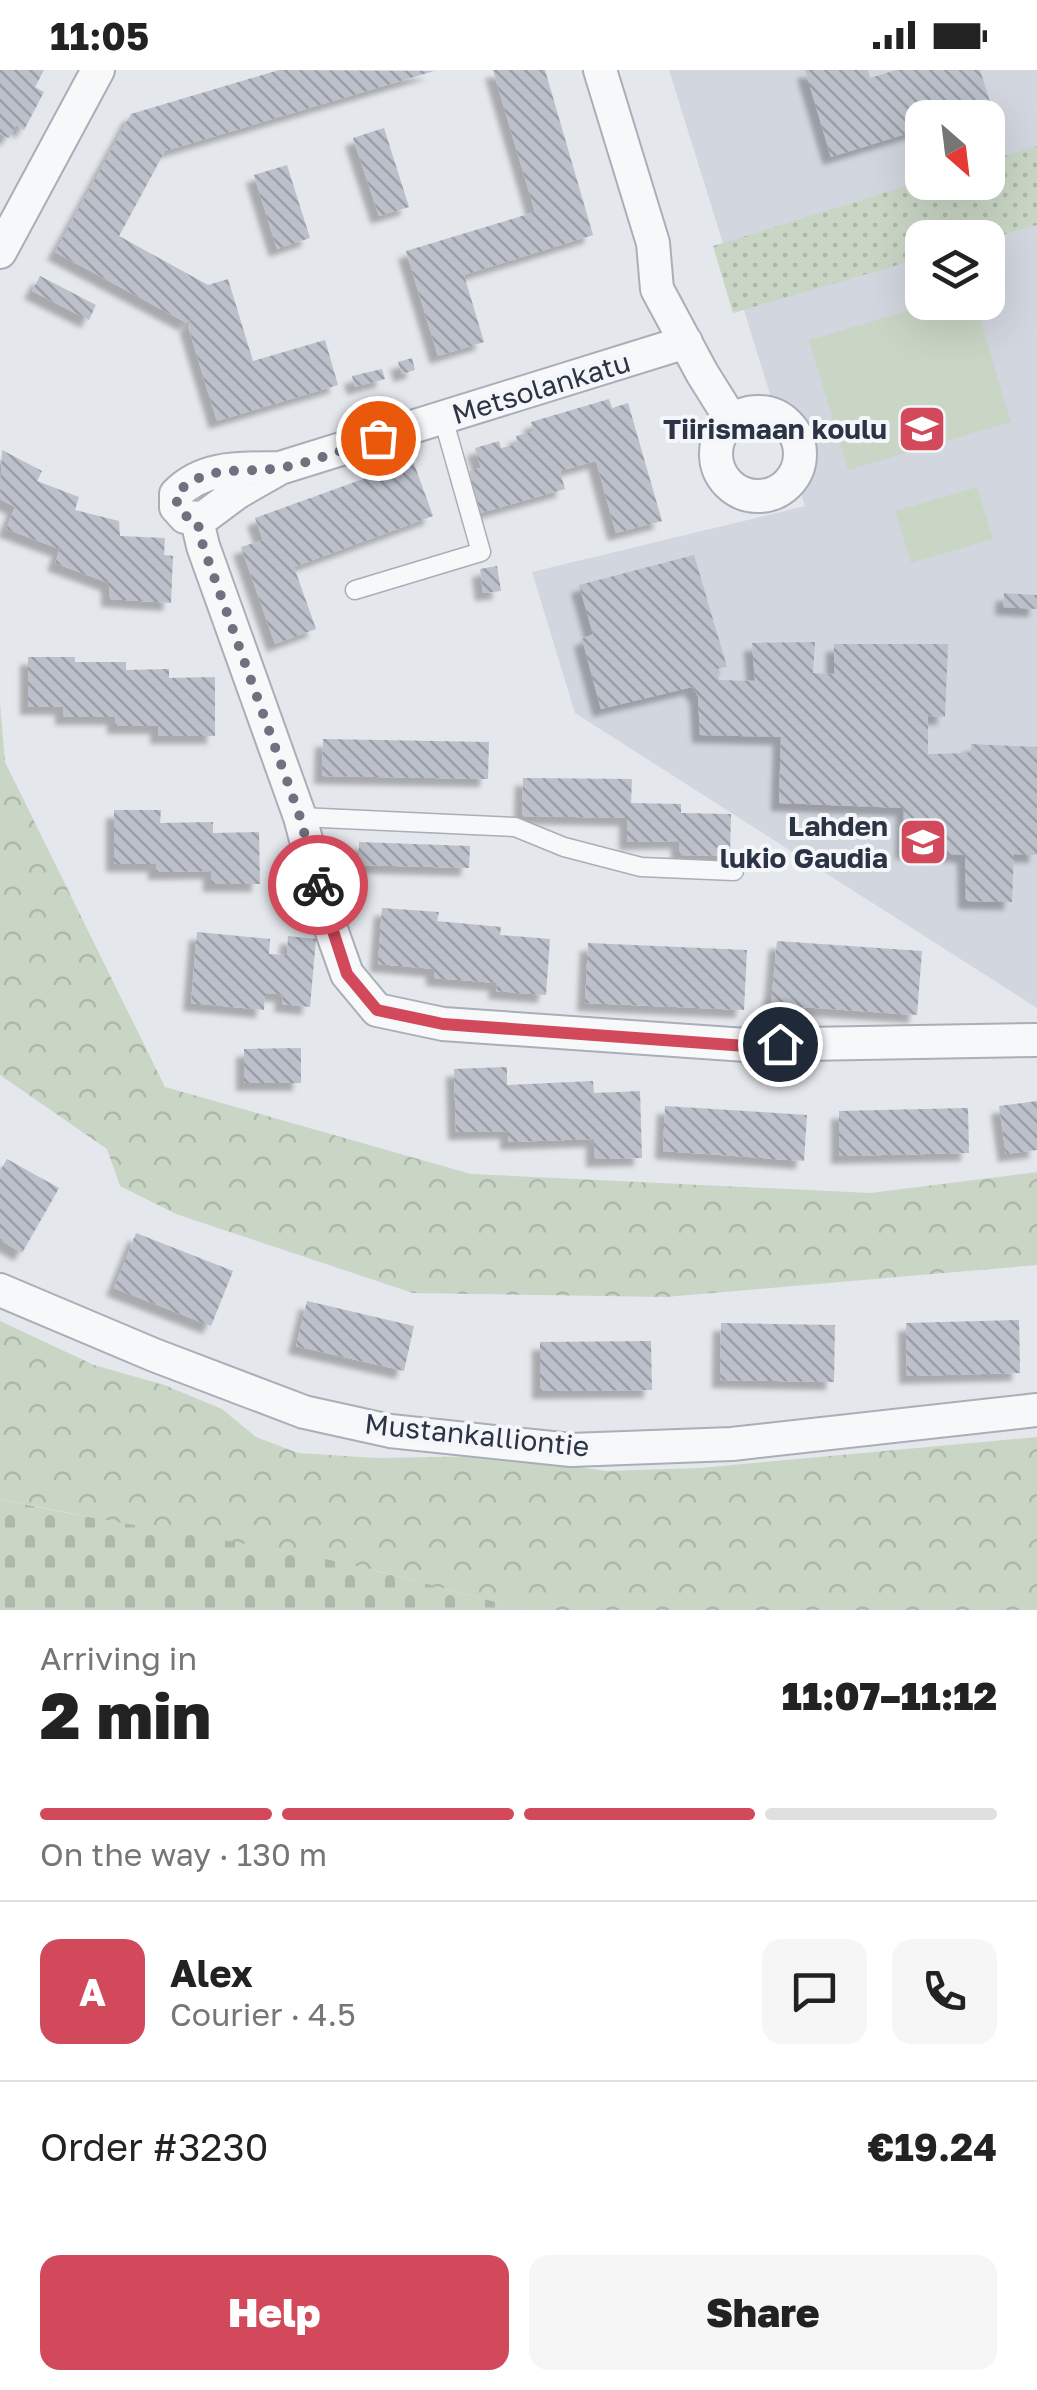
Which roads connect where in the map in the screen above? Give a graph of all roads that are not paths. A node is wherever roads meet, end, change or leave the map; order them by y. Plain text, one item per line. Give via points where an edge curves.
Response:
1 (98, 70) edge
2 (600, 70) edge
3 (0, 252) edge
4 (686, 342) junction
5 (443, 418) junction
6 (732, 422) dead end
7 (355, 590) dead end
8 (300, 817) junction
9 (734, 871) dead end
10 (1037, 1040) edge
11 (0, 1290) edge
12 (1037, 1410) edge

1 - 3 street
2 - 4 street via 653,243 678,282
4 - 5 street, Metsolankatu
4 - 6 street
5 - 7 lane via 481,552
5 - 8 street, Metsolankatu via 280,468 226,469 188,481 176,494 176,506 197,520
8 - 9 lane via 514,827 641,867
8 - 10 street via 347,974 377,1010 443,1024 746,1046
11 - 12 street, Mustankalliontie via 304,1412 390,1431 589,1449 732,1444

